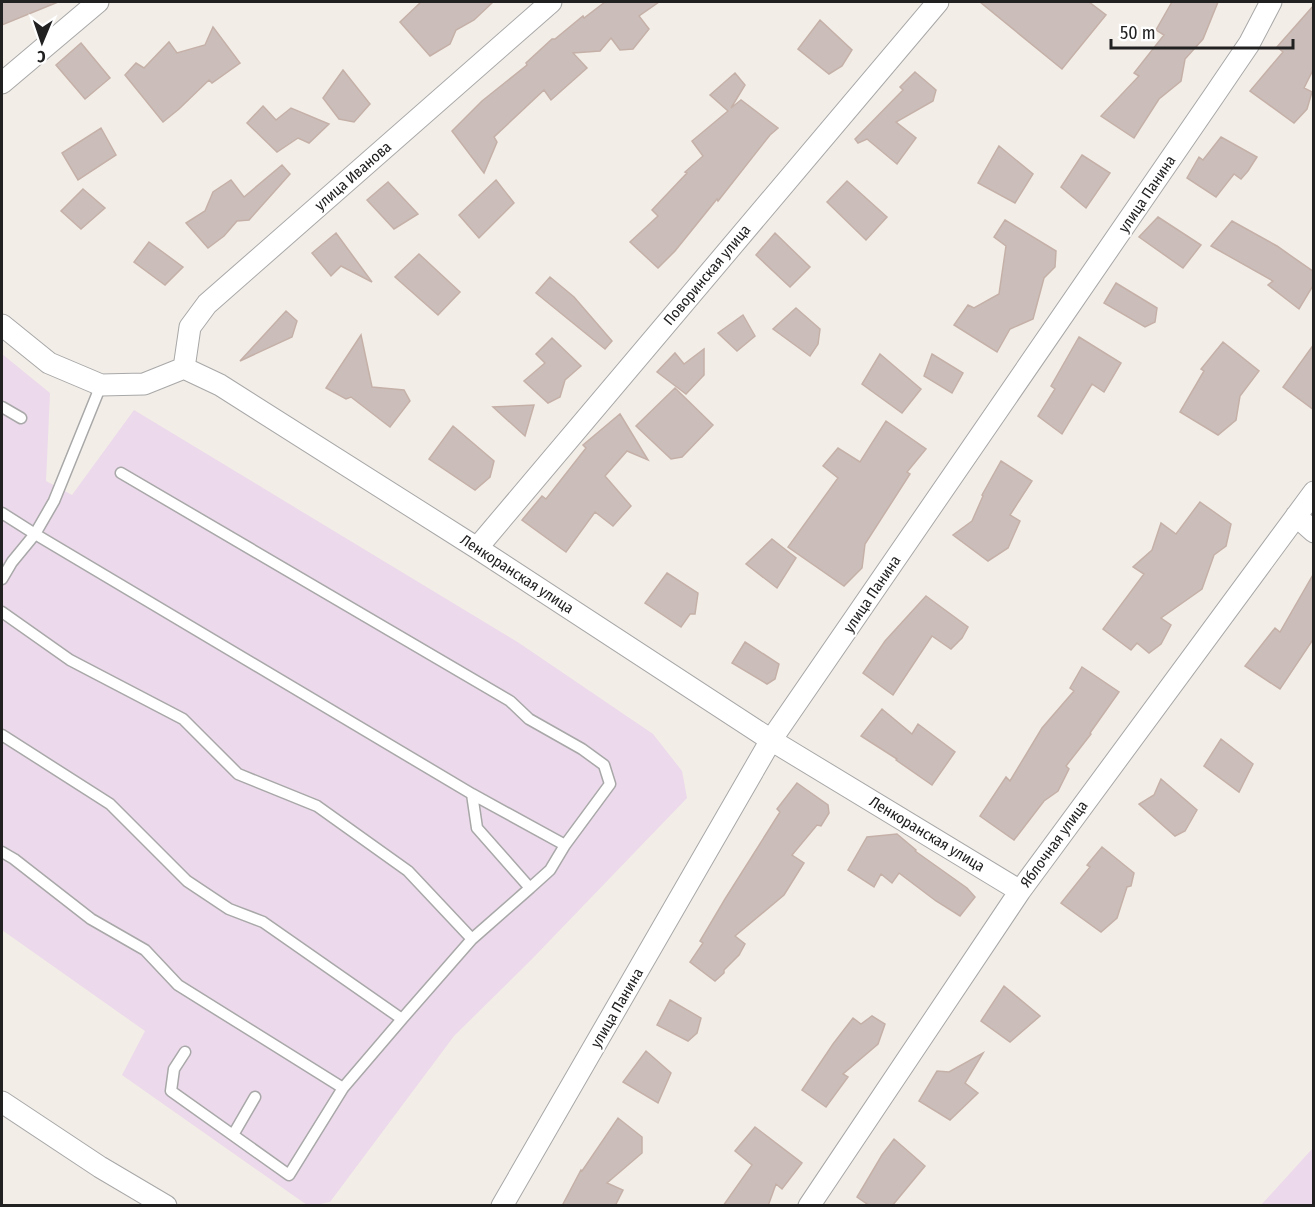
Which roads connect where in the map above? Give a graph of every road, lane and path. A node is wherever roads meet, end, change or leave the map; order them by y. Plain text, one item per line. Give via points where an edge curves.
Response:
1 (98, 2) edge
2 (551, 2) edge
3 (938, 2) edge
4 (1270, 2) edge
5 (2, 83) edge
6 (2, 325) edge
7 (184, 368) junction
8 (101, 385) junction
9 (2, 407) edge
10 (21, 418) dead end
11 (122, 473) dead end
12 (1314, 492) edge
13 (2, 513) edge
14 (1296, 516) junction
15 (1314, 532) edge
16 (35, 534) junction
17 (477, 548) junction
18 (2, 579) edge
19 (2, 612) edge
20 (2, 735) edge
21 (771, 740) junction
22 (472, 794) junction
23 (565, 845) junction
24 (2, 852) edge
25 (530, 888) junction
26 (1020, 891) junction
27 (472, 939) junction
28 (402, 1018) junction
29 (186, 1052) dead end
30 (342, 1088) junction
31 (255, 1097) dead end
32 (2, 1102) edge
33 (233, 1135) junction
34 (166, 1206) edge
35 (502, 1206) edge
36 (808, 1206) edge

1 - 5 street
2 - 7 street, улица Иванова via 207,304 190,327
3 - 17 street, Поворинская улица
4 - 21 street, улица Панина via 1249,44
6 - 8 street via 49,363
7 - 8 street via 144,384
7 - 17 street, Ленкоранская улица via 220,385
8 - 16 lane via 54,501
9 - 10 lane
11 - 23 lane via 510,701 529,719 604,765 610,784
12 - 14 street, Яблочная улица
13 - 16 lane
14 - 15 street
14 - 26 street, Яблочная улица
16 - 18 lane
16 - 22 lane
17 - 21 street, Ленкоранская улица
19 - 27 lane via 70,660 183,719 238,774 317,806 408,871
20 - 28 lane via 110,804 187,880 229,909 263,922
21 - 26 street, Ленкоранская улица
21 - 35 street, улица Панина
22 - 23 lane
22 - 25 lane via 477,828
23 - 25 lane via 550,870
24 - 30 lane via 91,919 144,950 178,985
25 - 27 lane
26 - 36 street, Яблочная улица
27 - 28 lane
28 - 30 lane
29 - 33 lane via 174,1069 171,1091
30 - 33 lane via 289,1175
31 - 33 lane
32 - 34 street

